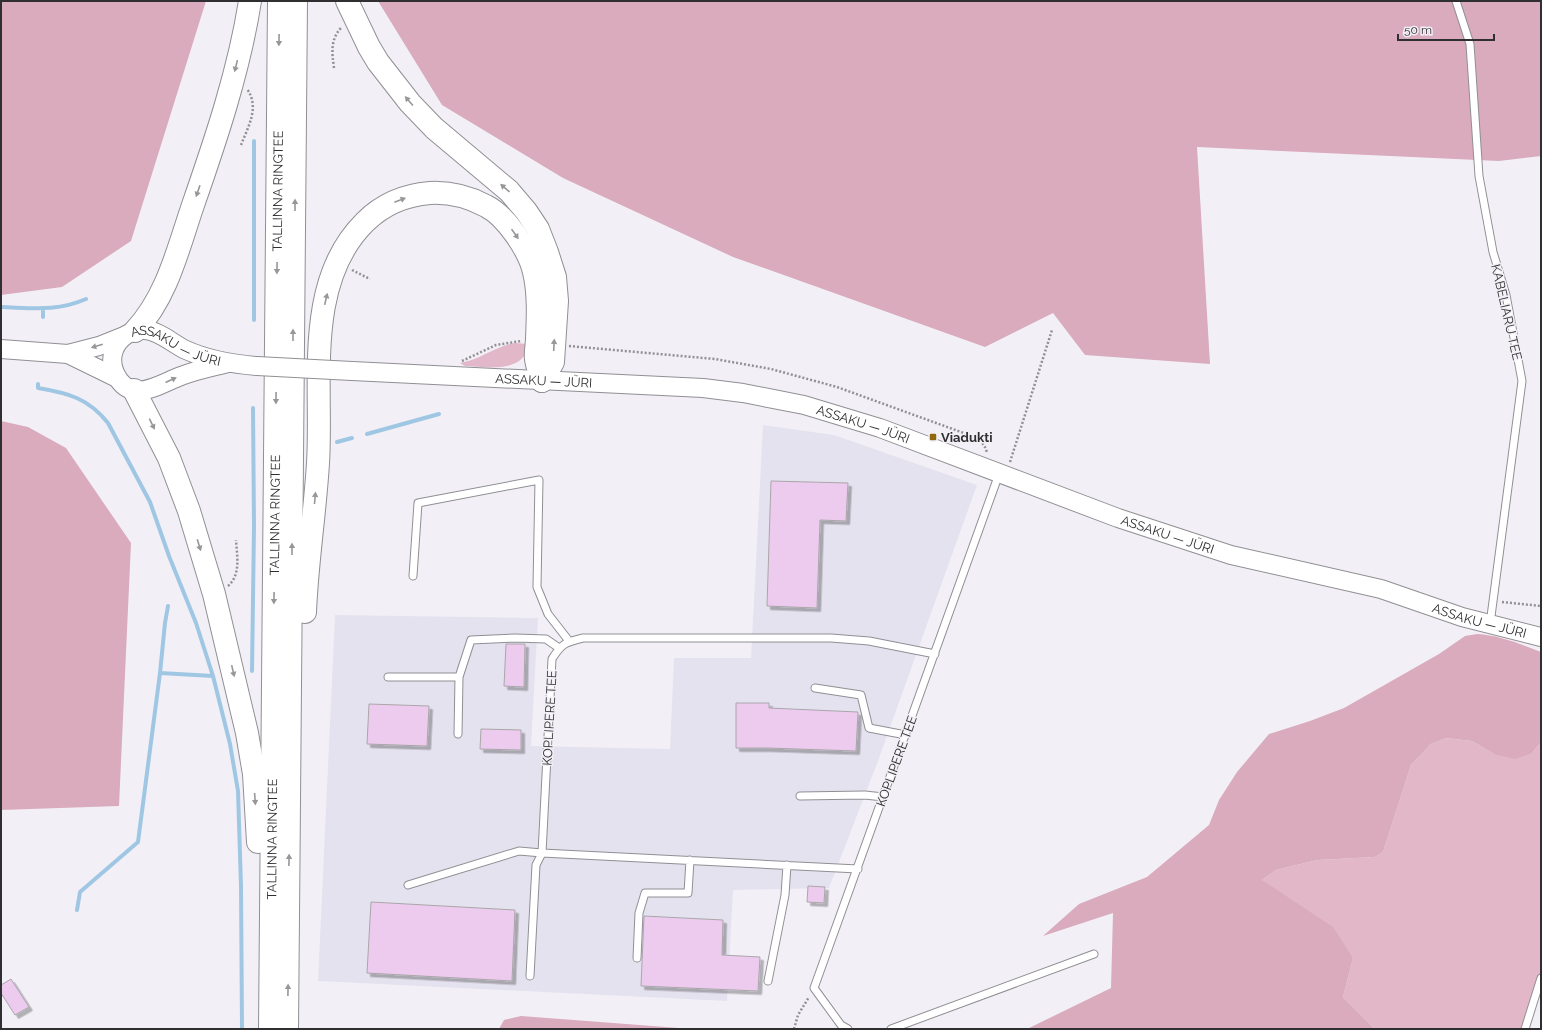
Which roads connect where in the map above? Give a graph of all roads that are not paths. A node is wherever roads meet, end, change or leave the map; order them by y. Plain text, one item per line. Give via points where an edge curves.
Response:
1 (250, 1) edge
2 (279, 1) edge
3 (296, 1) edge
4 (1456, 1) edge
5 (351, 10) edge
6 (130, 334) junction
7 (1, 349) edge
8 (68, 354) junction
9 (228, 363) junction
10 (542, 381) junction
11 (126, 384) junction
12 (997, 473) junction
13 (413, 576) dead end
14 (1490, 625) junction
15 (1541, 637) edge
16 (568, 641) junction
17 (559, 648) junction
18 (935, 654) junction
19 (388, 676) dead end
20 (459, 677) junction
21 (815, 688) dead end
22 (458, 734) dead end
23 (906, 735) junction
24 (800, 796) dead end
25 (883, 797) junction
26 (290, 811) junction
27 (542, 853) junction
28 (690, 860) junction
29 (787, 865) junction
30 (858, 868) junction
31 (408, 885) dead end
32 (279, 950) junction
33 (1094, 954) dead end
34 (637, 958) dead end
35 (530, 976) dead end
36 (1541, 978) edge
37 (768, 982) dead end
38 (264, 1029) edge
39 (270, 1029) edge
40 (287, 1029) edge
41 (848, 1029) edge
42 (891, 1029) edge
43 (1525, 1029) edge

1 -> 6 highway via 234,77 169,275 145,321
2 -> 32 highway, TALLINNA RINGTEE
26 -> 3 highway, TALLINNA RINGTEE
4 - 14 lane, KABELIARU TEE via 1470,44 1479,176 1522,381
10 -> 5 highway via 554,362 557,301 555,277 538,229 509,191 434,128 410,103 368,47
6 -> 8 street
6 - 9 street, ASSAKU — JÜRI via 152,331 188,350
6 - 11 street via 117,345 113,356 113,368
7 - 8 street
8 - 11 street
9 - 10 street, ASSAKU — JÜRI, bridge
11 -> 9 street, ASSAKU — JÜRI via 144,391 181,376
10 - 12 street, ASSAKU — JÜRI via 703,388 804,405 880,428
26 -> 10 highway via 300,713 306,593 318,462 320,337 325,298 337,262 353,234 374,213 415,194 444,193 487,206 509,225 524,246 534,272 538,320 536,358
11 -> 38 highway via 168,458 189,511 214,594 247,733 254,774 260,863 261,997
12 - 14 street, ASSAKU — JÜRI via 1118,518 1231,555 1381,589
12 - 18 lane, KOPLIPERE TEE
13 - 16 lane via 418,503 539,480 538,587 548,614
14 - 15 street, ASSAKU — JÜRI
16 - 17 lane, KOPLIPERE TEE
16 - 18 lane, KOPLIPERE TEE via 583,638 831,638 870,641
17 - 20 lane via 546,639 471,640
17 - 27 lane, KOPLIPERE TEE via 552,659
18 - 23 lane, KOPLIPERE TEE
19 - 20 lane
20 - 22 lane
21 - 23 lane via 861,696 869,728
23 - 25 lane, KOPLIPERE TEE
24 - 25 lane
25 - 30 lane, KOPLIPERE TEE
32 -> 26 highway, TALLINNA RINGTEE
27 - 28 lane
27 - 31 lane via 518,851
27 - 35 lane, KOPLIPERE TEE via 536,865
28 - 29 lane
28 - 34 lane via 688,893 645,893 639,913
29 - 30 lane
29 - 37 lane via 785,895
30 - 41 lane, KOPLIPERE TEE via 814,988 841,1025
32 - 39 highway, TALLINNA RINGTEE
40 -> 32 highway, TALLINNA RINGTEE
33 - 42 lane
36 - 43 lane

